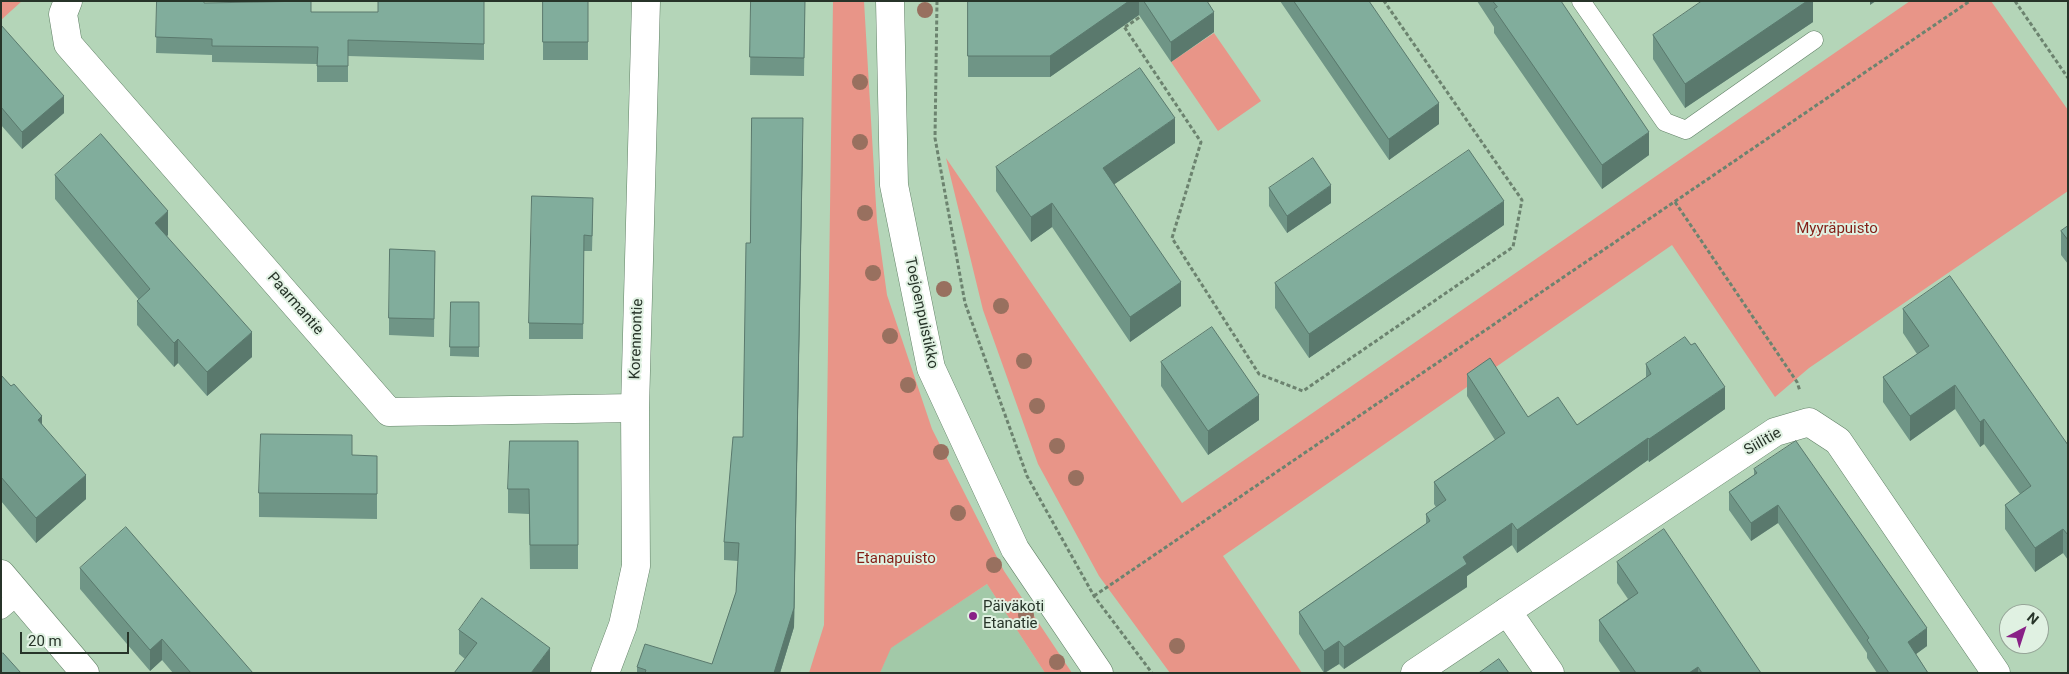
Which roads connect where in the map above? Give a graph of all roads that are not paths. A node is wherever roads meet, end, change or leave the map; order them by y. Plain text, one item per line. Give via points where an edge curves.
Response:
1 (68, 1) edge
2 (646, 1) edge
3 (890, 1) edge
4 (1581, 1) edge
5 (1814, 40) dead end
6 (635, 408) junction
7 (1, 574) edge
8 (10, 603) edge
9 (1507, 611) junction
10 (85, 673) edge
11 (605, 673) edge
12 (1099, 673) edge
13 (1415, 673) edge
14 (1550, 673) edge
15 (1996, 673) edge

1 - 6 street, Paarmantie via 62,14 68,44 389,412
2 - 6 street, Korennontie
3 - 12 street, Toejoenpuistikko via 894,185 931,368 1015,549
4 - 5 lane via 1665,122 1686,130
6 - 11 street, Korennontie via 636,566 623,626
7 - 8 street
8 - 10 street
9 - 13 street, Siilitie
9 - 14 street
9 - 15 street, Siilitie via 1775,432 1808,422 1838,441

